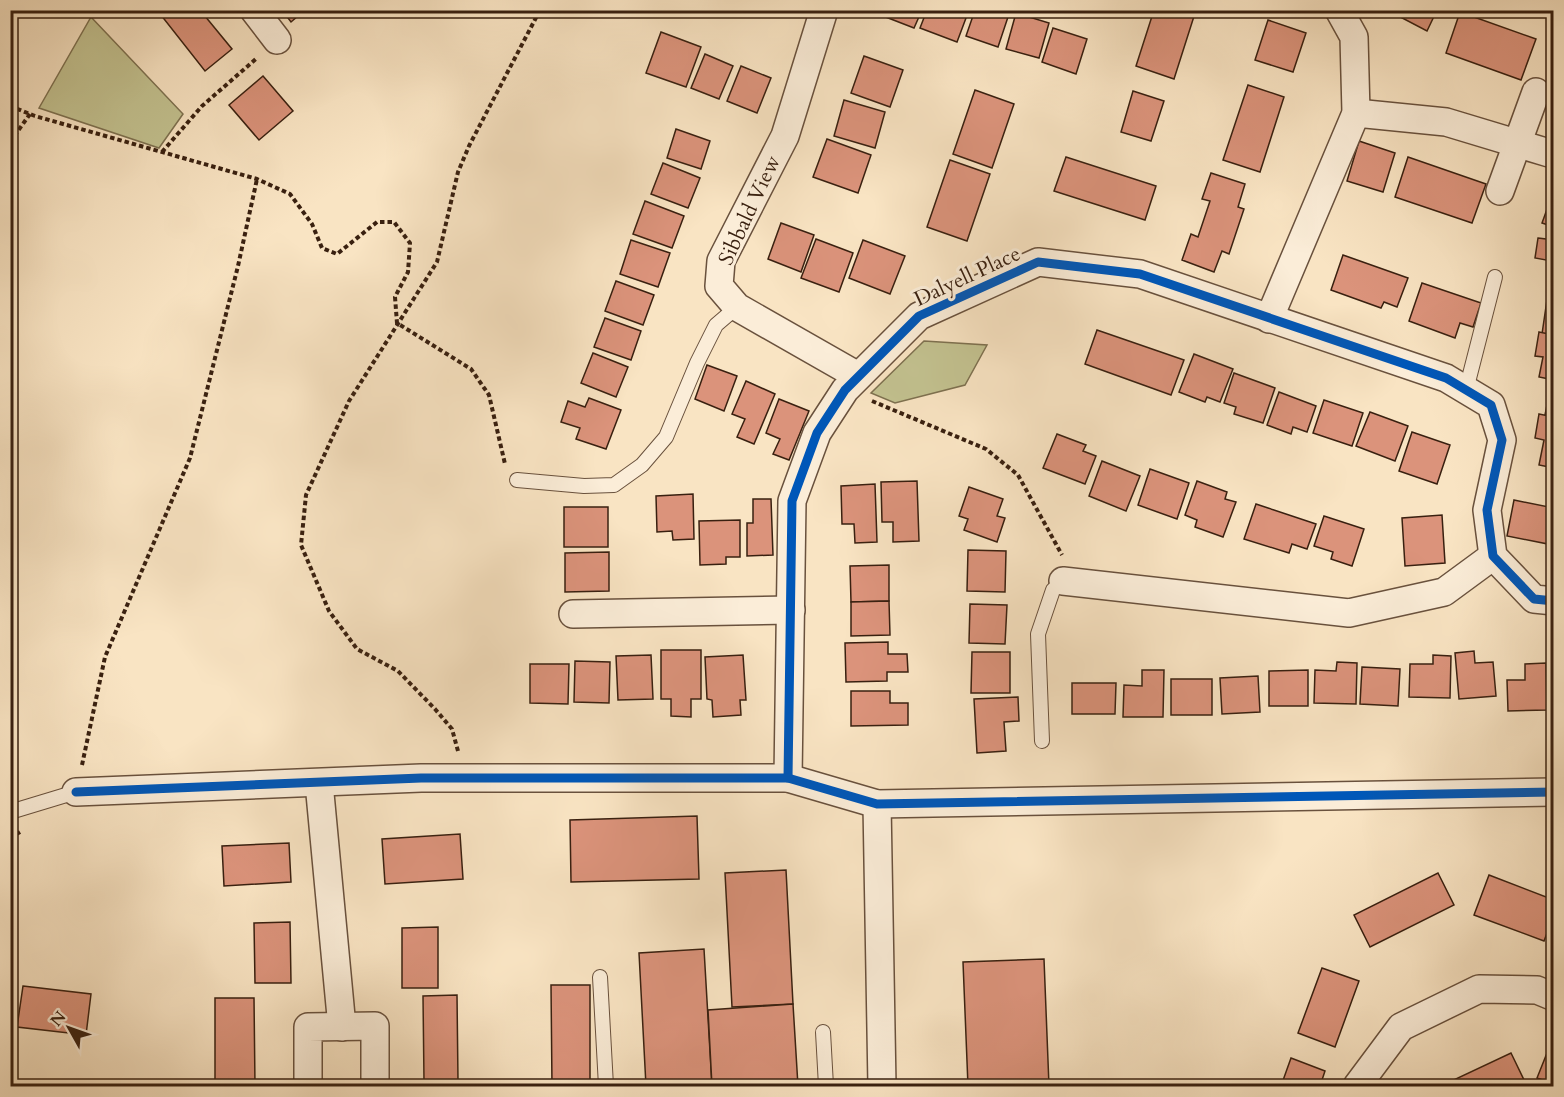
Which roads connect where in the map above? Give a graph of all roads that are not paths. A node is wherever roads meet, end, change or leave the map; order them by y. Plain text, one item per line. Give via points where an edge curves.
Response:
1 (254, 10) edge
2 (824, 10) edge
3 (1339, 10) edge
4 (277, 40) road end
5 (1536, 92) dead end
6 (1356, 113) junction
7 (1517, 143) junction
8 (1550, 153) dead end
9 (1500, 191) dead end
10 (1495, 277) dead end
11 (736, 307) junction
12 (1269, 319) junction
13 (851, 383) junction
14 (1466, 390) junction
15 (517, 480) road end
16 (1493, 556) junction
17 (1070, 581) joint
18 (1554, 601) edge
19 (791, 610) junction
20 (573, 614) dead end
21 (1042, 741) dead end
22 (788, 778) junction
23 (319, 783) junction
24 (76, 792) joint
25 (1554, 792) edge
26 (877, 804) junction
27 (10, 812) edge
28 (600, 977) dead end
29 (1554, 997) edge
30 (342, 1026) junction
31 (823, 1032) dead end
32 (308, 1086) edge
33 (375, 1086) edge
34 (606, 1086) edge
35 (826, 1086) edge
36 (882, 1086) edge
37 (1357, 1086) edge

1 - 4 street
2 - 11 street, Sibbald View via 784,136 721,261 719,286
3 - 6 street via 1354,37
5 - 7 street
6 - 7 street via 1446,122
6 - 12 street
7 - 8 street
7 - 9 street
10 - 14 lane
11 - 13 street, Sibbald View
11 - 15 lane via 716,325 666,437 642,465 614,485
12 - 13 street, Dalyell Place via 1140,274 1038,262 919,315
12 - 14 street, Dalyell Place via 1446,378
13 - 19 street, Dalyell Place via 817,433 792,501
14 - 16 street, Dalyell Place via 1491,405 1502,440 1487,510
16 - 17 street via 1444,592 1349,613
16 - 18 street via 1534,598
17 - 21 lane via 1053,590 1038,634
19 - 20 street
19 - 22 street, Dalyell Place
22 - 23 street via 421,778
22 - 26 street
23 - 24 street
23 - 30 street
24 - 27 lane
25 - 26 street
26 - 36 street
28 - 34 lane
29 - 37 street via 1537,990 1479,989 1401,1027
30 - 32 street via 308,1027
30 - 33 street via 375,1026
31 - 35 lane

